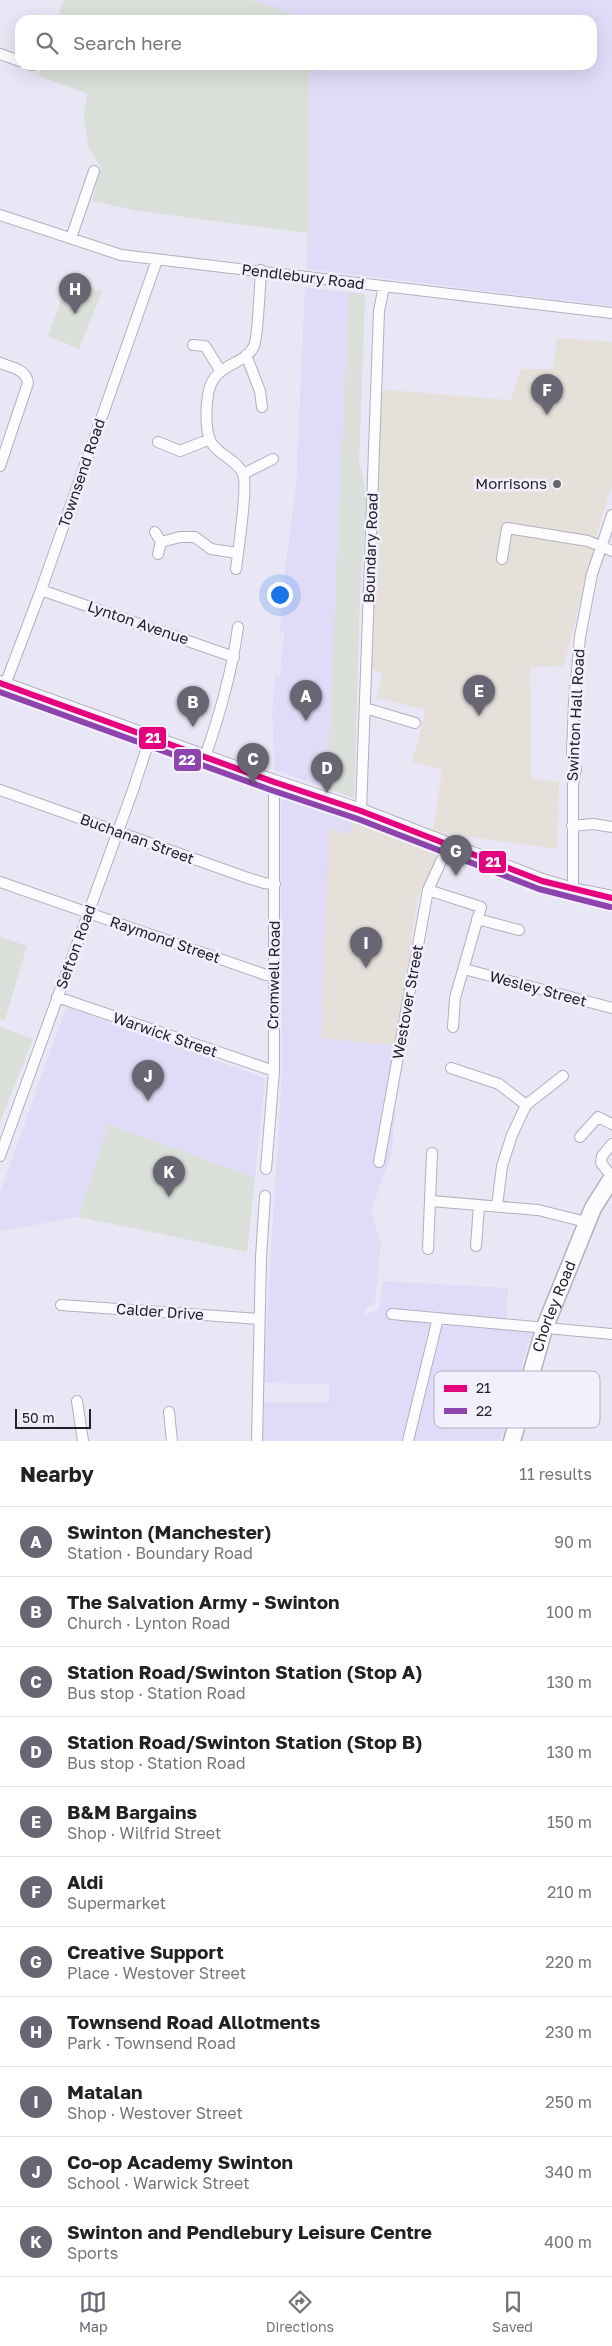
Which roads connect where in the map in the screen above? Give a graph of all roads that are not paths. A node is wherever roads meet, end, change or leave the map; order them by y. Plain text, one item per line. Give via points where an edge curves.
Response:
1 (0, 54) edge
2 (15, 59) edge
3 (94, 171) dead end
4 (0, 215) edge
5 (71, 238) junction
6 (157, 260) junction
7 (261, 270) junction
8 (384, 286) junction
9 (612, 313) edge
10 (193, 344) dead end
11 (246, 355) junction
12 (0, 363) edge
13 (220, 370) junction
14 (262, 407) dead end
15 (210, 438) junction
16 (158, 442) dead end
17 (273, 459) dead end
18 (0, 466) edge
19 (243, 474) junction
20 (612, 515) edge
21 (155, 532) dead end
22 (161, 542) junction
23 (607, 549) edge
24 (237, 553) junction
25 (158, 554) dead end
26 (502, 559) dead end
27 (236, 569) dead end
28 (42, 590) junction
29 (238, 626) dead end
30 (234, 657) junction
31 (3, 684) edge
32 (365, 708) junction
33 (415, 723) dead end
34 (150, 738) junction
35 (205, 757) junction
36 (279, 783) junction
37 (0, 790) edge
38 (357, 810) junction
39 (572, 826) junction
40 (612, 827) edge
41 (117, 832) junction
42 (448, 846) junction
43 (0, 882) edge
44 (275, 884) junction
45 (428, 890) junction
46 (573, 890) junction
47 (612, 898) edge
48 (88, 914) junction
49 (477, 919) junction
50 (520, 930) dead end
51 (464, 969) junction
52 (275, 976) junction
53 (57, 997) junction
54 (612, 1008) edge
55 (453, 1027) dead end
56 (451, 1068) dead end
57 (274, 1071) junction
58 (563, 1076) dead end
59 (526, 1105) junction
60 (612, 1124) edge
61 (580, 1137) dead end
62 (612, 1144) edge
63 (432, 1153) dead end
64 (0, 1156) edge
65 (380, 1162) dead end
66 (266, 1168) dead end
67 (612, 1177) edge
68 (265, 1196) dead end
69 (431, 1201) junction
70 (479, 1205) junction
71 (497, 1206) junction
72 (586, 1222) junction
73 (476, 1246) dead end
74 (428, 1249) dead end
75 (61, 1305) dead end
76 (392, 1314) dead end
77 (438, 1318) junction
78 (260, 1319) junction
79 (544, 1329) junction
80 (612, 1334) edge
81 (532, 1371) edge
82 (77, 1401) dead end
83 (170, 1412) dead end
84 (516, 1428) edge
85 (83, 1441) edge
86 (172, 1441) edge
87 (257, 1441) edge
88 (408, 1441) edge
89 (512, 1441) edge

1 - 2 street
3 - 5 street
4 - 5 street, Pendlebury Road
5 - 6 street, Pendlebury Road via 122,255
6 - 7 street, Pendlebury Road
6 - 28 street, Townsend Road
7 - 8 street, Pendlebury Road
7 - 11 street via 254,346
8 - 9 street, Pendlebury Road
8 - 32 street, Boundary Road via 379,319
10 - 13 street via 206,346
11 - 13 street
11 - 14 street via 260,391
12 - 18 street via 24,374 28,383
13 - 15 street via 209,389 207,431
15 - 16 street via 180,451
15 - 19 street via 213,445
17 - 19 street
19 - 24 street
20 - 23 street, Swinton Hall Road
21 - 22 street
22 - 24 street via 195,537 211,549
22 - 25 street
23 - 26 street via 588,541 507,528
23 - 39 street, Swinton Hall Road via 592,574 580,637 574,702 572,753 576,769
24 - 27 street
28 - 30 street, Lynton Avenue
28 - 31 street, Townsend Road
29 - 30 street
30 - 35 street
31 - 34 main road
32 - 33 street
32 - 38 street, Boundary Road
34 - 35 main road
34 - 41 street, Sefton Road
35 - 36 main road
36 - 38 main road
36 - 44 street, Cromwell Road
37 - 41 street, Buchanan Street
38 - 42 main road
39 - 40 street via 593,824
39 - 46 street, Swinton Hall Road
41 - 44 street, Buchanan Street
41 - 48 street, Sefton Road
42 - 45 street, Westover Street
42 - 46 main road
43 - 48 street, Raymond Street
44 - 52 street, Cromwell Road
45 - 49 street via 481,907
45 - 65 street, Westover Street
46 - 47 main road
48 - 52 street, Raymond Street
48 - 53 street, Sefton Road
49 - 50 street
49 - 51 street
51 - 54 street, Wesley Street
51 - 55 street via 453,1007
52 - 57 street, Cromwell Road
53 - 57 street, Warwick Street
53 - 64 street, Sefton Road
56 - 59 street via 499,1084
57 - 66 street, Cromwell Road
58 - 59 street
59 - 71 street via 502,1166
60 - 61 street via 598,1117
62 - 67 street via 602,1156 602,1163
63 - 69 street
67 - 72 main road, Chorley Road
68 - 78 street
69 - 70 street
69 - 74 street
70 - 71 street
70 - 73 street
71 - 72 street via 538,1210
72 - 79 main road, Chorley Road
75 - 78 street, Calder Drive
76 - 77 street
77 - 79 street
77 - 88 street
78 - 87 street
79 - 80 street
79 - 81 main road, Chorley Road
82 - 85 street
83 - 86 street
84 - 89 main road, Chorley Road

